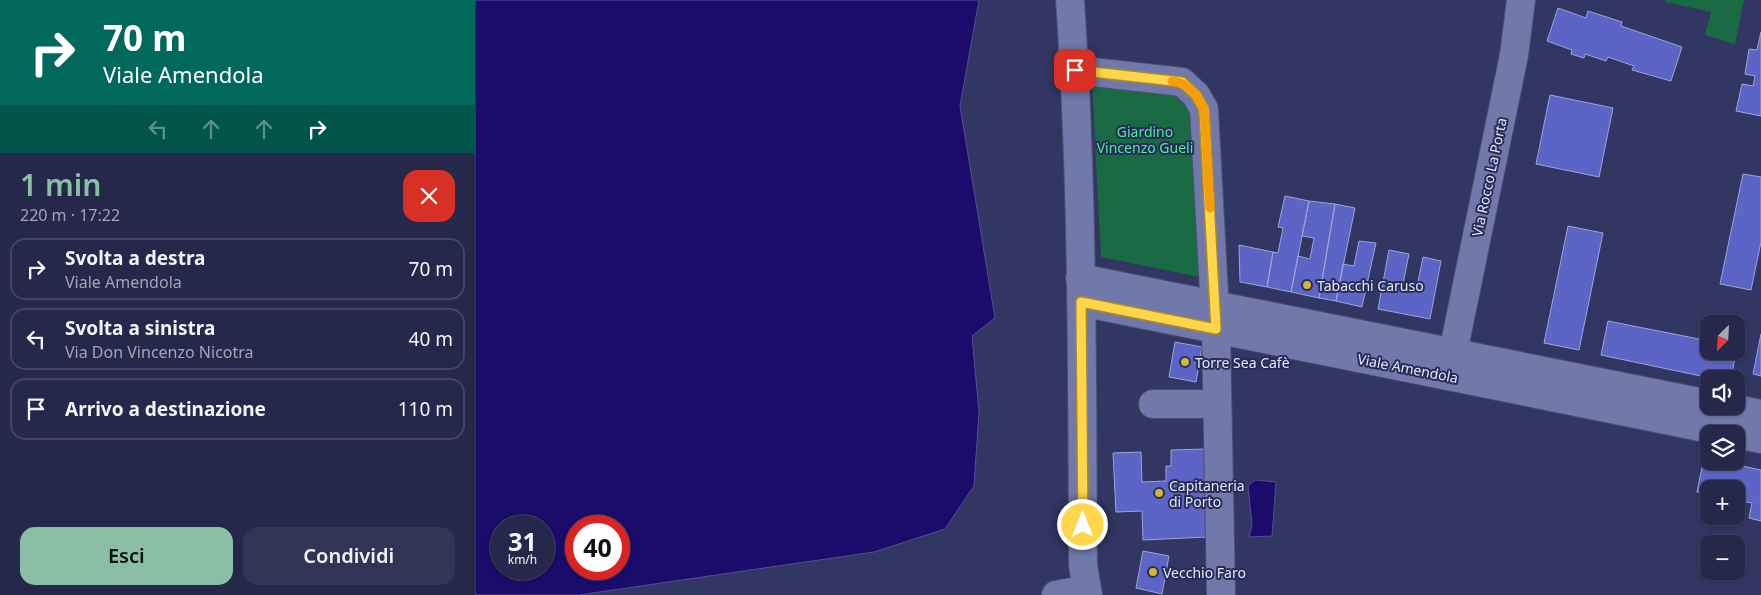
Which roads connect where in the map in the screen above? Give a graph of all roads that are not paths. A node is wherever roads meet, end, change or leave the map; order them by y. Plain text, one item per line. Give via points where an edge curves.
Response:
1 (1070, 0) edge
2 (1521, 0) edge
3 (1075, 70) junction
4 (1081, 290) junction
5 (1215, 317) junction
6 (1445, 363) junction
7 (1700, 403) edge
8 (1153, 404) dead end
9 (1217, 404) junction
10 (1745, 411) edge
11 (1761, 414) edge
12 (1700, 425) edge
13 (1745, 436) edge
14 (1761, 439) edge
15 (1087, 592) edge
16 (1057, 595) edge
17 (1221, 595) edge

1 - 3 street
2 - 6 street, Via Rocco La Porta via 1514,55
3 - 4 street
3 - 5 street via 1182,82 1196,95 1204,109
4 - 5 street, Viale Amendola
4 - 15 street via 1083,565
5 - 6 street, Viale Amendola
5 - 9 street
6 - 7 street, Viale Amendola
6 - 12 street, Viale Amendola
8 - 9 street
9 - 17 street
10 - 11 street
13 - 14 street, Viale Amendola
15 - 16 street

